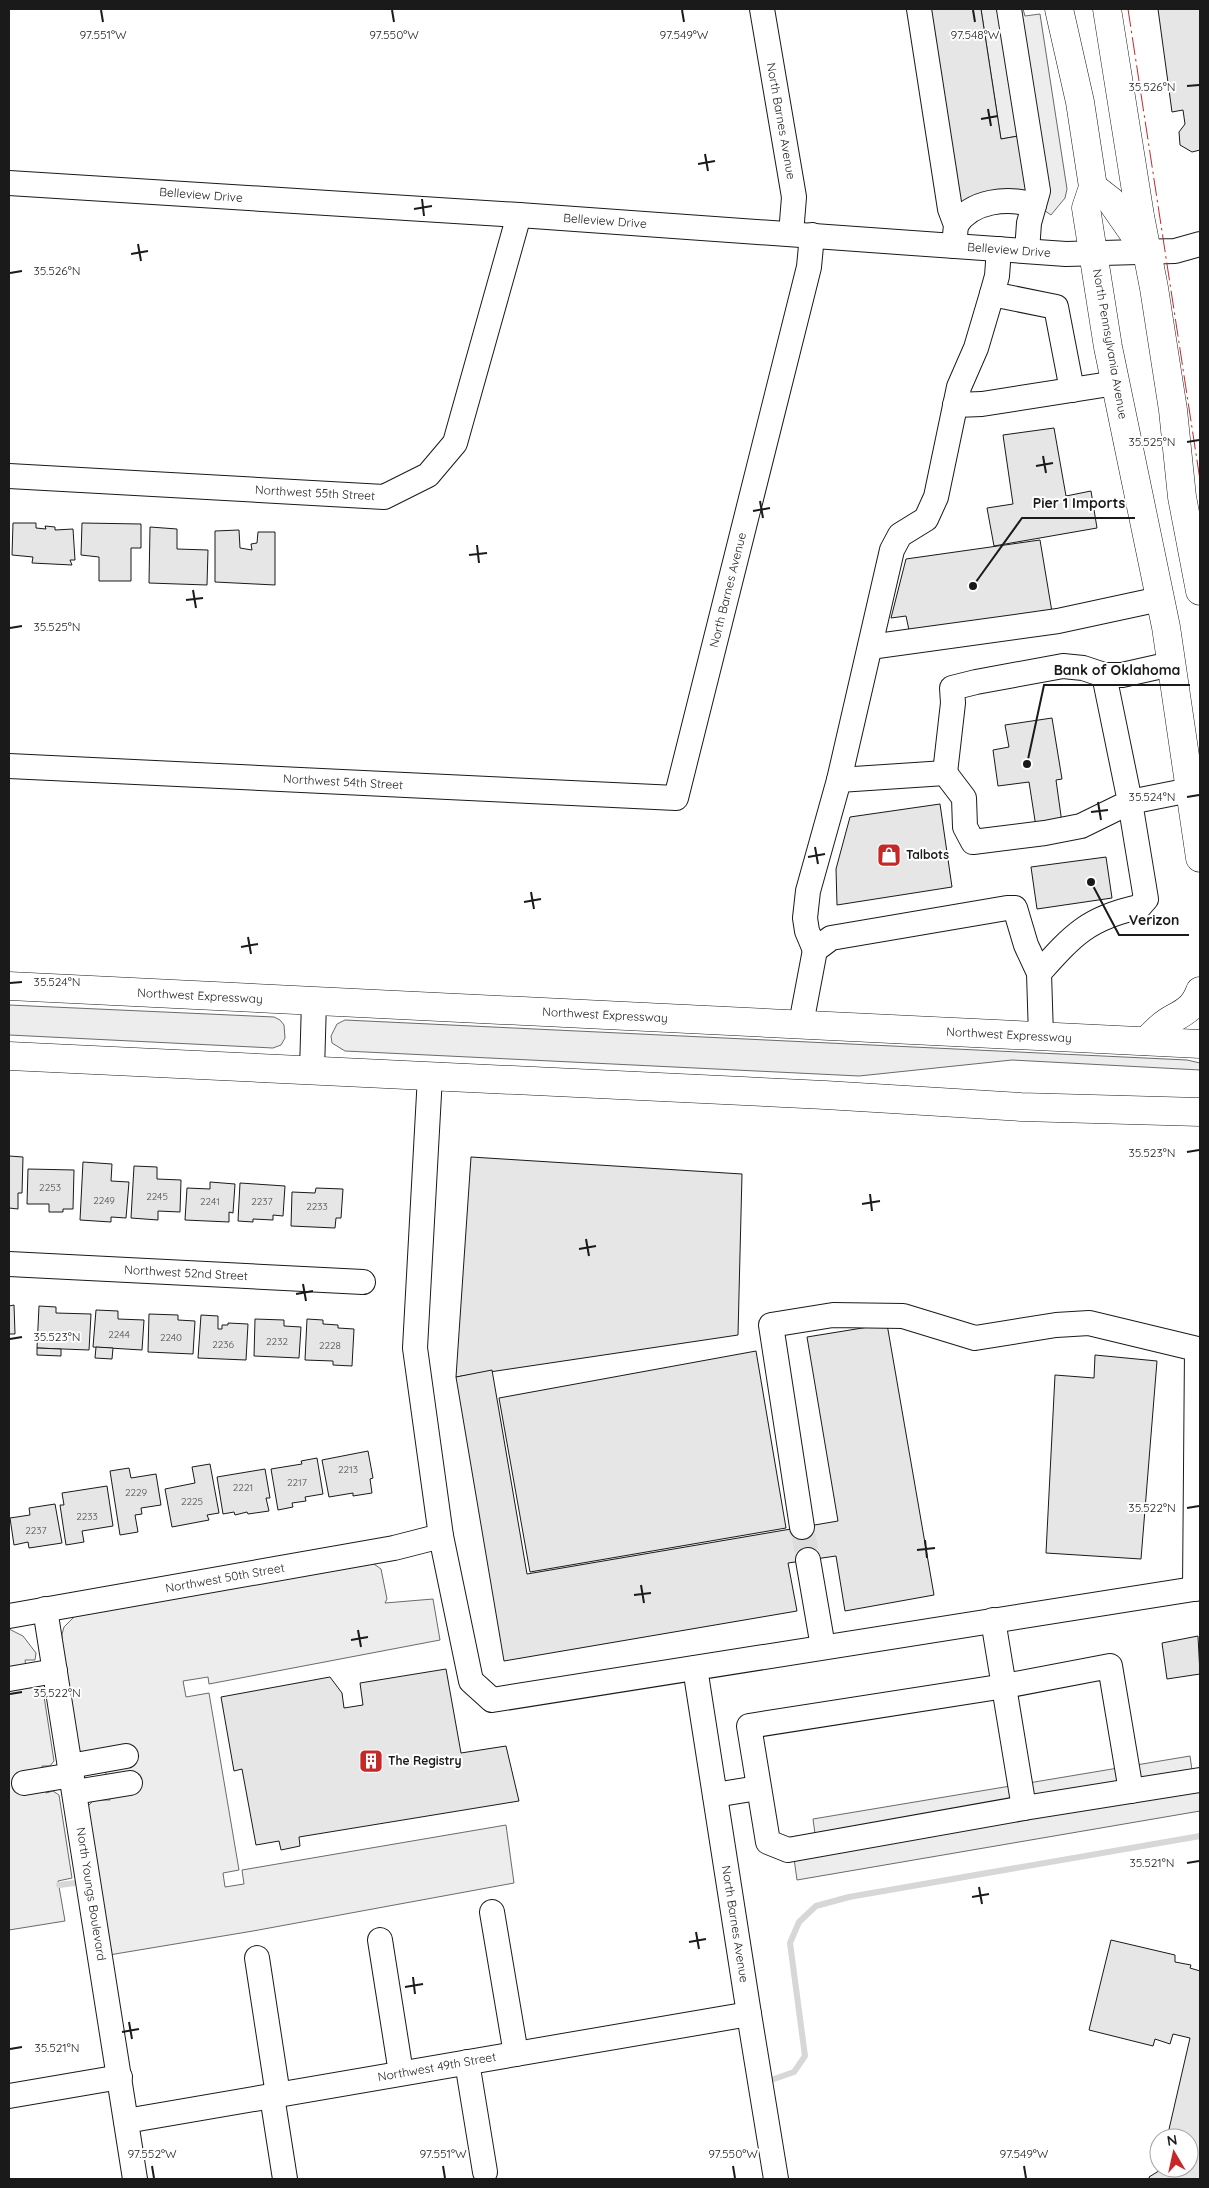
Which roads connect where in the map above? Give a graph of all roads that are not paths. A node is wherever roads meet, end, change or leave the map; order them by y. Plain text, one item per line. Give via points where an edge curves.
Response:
1 (762, 9) edge
2 (919, 9) edge
3 (1009, 9) edge
4 (1059, 9) edge
5 (1107, 9) edge
6 (9, 183) edge
7 (1093, 187) junction
8 (1034, 205) junction
9 (519, 215) junction
10 (802, 235) junction
11 (955, 235) junction
12 (1200, 244) edge
13 (999, 249) junction
14 (1028, 251) junction
15 (1147, 252) junction
16 (1094, 253) junction
17 (992, 294) junction
18 (1116, 383) junction
19 (1072, 390) junction
20 (955, 405) junction
21 (9, 476) edge
22 (1200, 591) edge
23 (1160, 600) junction
24 (870, 647) junction
25 (1171, 664) junction
26 (1104, 675) junction
27 (9, 766) edge
28 (945, 773) junction
29 (839, 780) junction
30 (1190, 790) junction
31 (676, 798) joint
32 (1130, 802) junction
33 (1200, 858) edge
34 (815, 950) junction
35 (1036, 966) junction
36 (9, 986) edge
37 (1200, 991) edge
38 (314, 1001) junction
39 (801, 1024) junction
40 (1041, 1036) junction
41 (1146, 1041) junction
42 (1200, 1044) edge
43 (9, 1056) edge
44 (312, 1071) junction
45 (430, 1076) junction
46 (1200, 1112) edge
47 (9, 1264) edge
48 (363, 1282) dead end
49 (802, 1527) tunnel mouth
50 (441, 1536) junction
51 (808, 1560) tunnel mouth
52 (1198, 1588) edge
53 (46, 1609) junction
54 (9, 1616) edge
55 (993, 1620) junction
56 (823, 1648) junction
57 (696, 1668) junction
58 (55, 1671) junction
59 (9, 1679) edge
60 (1005, 1686) junction
61 (126, 1756) dead end
62 (72, 1777) junction
63 (1200, 1780) edge
64 (24, 1783) dead end
65 (130, 1783) dead end
66 (758, 1788) junction
67 (1131, 1791) junction
68 (715, 1795) junction
69 (1024, 1808) junction
70 (492, 1912) dead end
71 (380, 1940) dead end
72 (258, 1958) dead end
73 (749, 2014) junction
74 (516, 2054) junction
75 (467, 2062) junction
76 (401, 2074) junction
77 (120, 2077) junction
78 (275, 2095) junction
79 (9, 2096) edge
80 (126, 2121) junction
81 (485, 2172) dead end
82 (135, 2179) edge
83 (285, 2179) edge
84 (776, 2179) edge

1 - 10 street, North Barnes Avenue
2 - 11 street
3 - 8 street via 1038,191
4 - 7 main road, North Pennsylvania Avenue via 1080,102
5 - 15 main road
6 - 9 street, Belleview Drive
7 - 15 main road via 1111,201
7 - 16 main road, North Pennsylvania Avenue via 1086,208
8 - 11 street via 1016,201 984,205 968,211
8 - 14 street via 1029,223
9 - 10 street, Belleview Drive
9 - 21 street, Northwest 55th Street via 455,443 428,475 384,497
10 - 11 street, Belleview Drive
10 - 31 street, North Barnes Avenue via 809,267
11 - 13 street, Belleview Drive
12 - 15 street, Belleview Drive via 1175,251
13 - 14 street, Belleview Drive
13 - 17 street
14 - 16 street, Belleview Drive
15 - 16 street, Belleview Drive
15 - 22 main road via 1173,410 1182,496
16 - 18 main road, North Pennsylvania Avenue
17 - 19 street via 1056,307
17 - 20 street
18 - 19 street
18 - 23 main road, North Pennsylvania Avenue
19 - 20 street
20 - 24 street via 936,497 926,519 900,535 892,550
23 - 24 street via 1058,621
23 - 25 main road, North Pennsylvania Avenue
24 - 29 street
25 - 26 street via 1122,675
25 - 30 main road, North Pennsylvania Avenue
26 - 28 street via 1063,666 952,688
26 - 32 street
27 - 31 street, Northwest 54th Street
28 - 29 street
28 - 32 street via 964,798 965,826 972,842 1081,826
29 - 34 street via 808,891 805,918
30 - 32 street
30 - 33 main road, North Pennsylvania Avenue
32 - 35 street via 1146,899 1140,907 1113,913 1089,924
34 - 35 street via 832,938 1015,908
34 - 39 street
35 - 40 street
36 - 38 main road, Northwest Expressway
37 - 41 main road via 1192,1006
38 - 39 main road, Northwest Expressway
38 - 44 street
39 - 40 main road, Northwest Expressway
40 - 41 main road, Northwest Expressway
41 - 42 main road, Northwest Expressway
43 - 44 main road
44 - 45 main road
45 - 46 main road via 1021,1107
45 - 50 street via 415,1348
47 - 48 street, Northwest 52nd Street
49 - 52 street via 771,1324 833,1315 903,1316 975,1338 1089,1323 1197,1349
50 - 53 street, Northwest 50th Street via 394,1548
50 - 57 street via 471,1681 492,1700
51 - 56 street
52 - 55 street
53 - 54 street, Northwest 50th Street
53 - 58 street, North Youngs Boulevard
55 - 56 street
55 - 60 street
56 - 57 street
57 - 68 street, North Barnes Avenue
58 - 59 street
58 - 62 street, North Youngs Boulevard
60 - 66 street via 749,1726
60 - 67 street via 1110,1666
60 - 69 street
61 - 62 street
62 - 64 street
62 - 65 street
62 - 77 street, North Youngs Boulevard
63 - 67 street
66 - 68 street
66 - 69 street via 768,1842 788,1850
67 - 69 street
68 - 73 street, North Barnes Avenue
70 - 74 street
71 - 76 street
72 - 78 street
73 - 74 street, Northwest 49th Street
73 - 84 street, North Barnes Avenue
74 - 75 street, Northwest 49th Street
75 - 76 street, Northwest 49th Street
75 - 81 street
76 - 78 street, Northwest 49th Street
77 - 79 street
77 - 80 street, North Youngs Boulevard
78 - 80 street, Northwest 49th Street
78 - 83 street
80 - 82 street, North Youngs Boulevard

